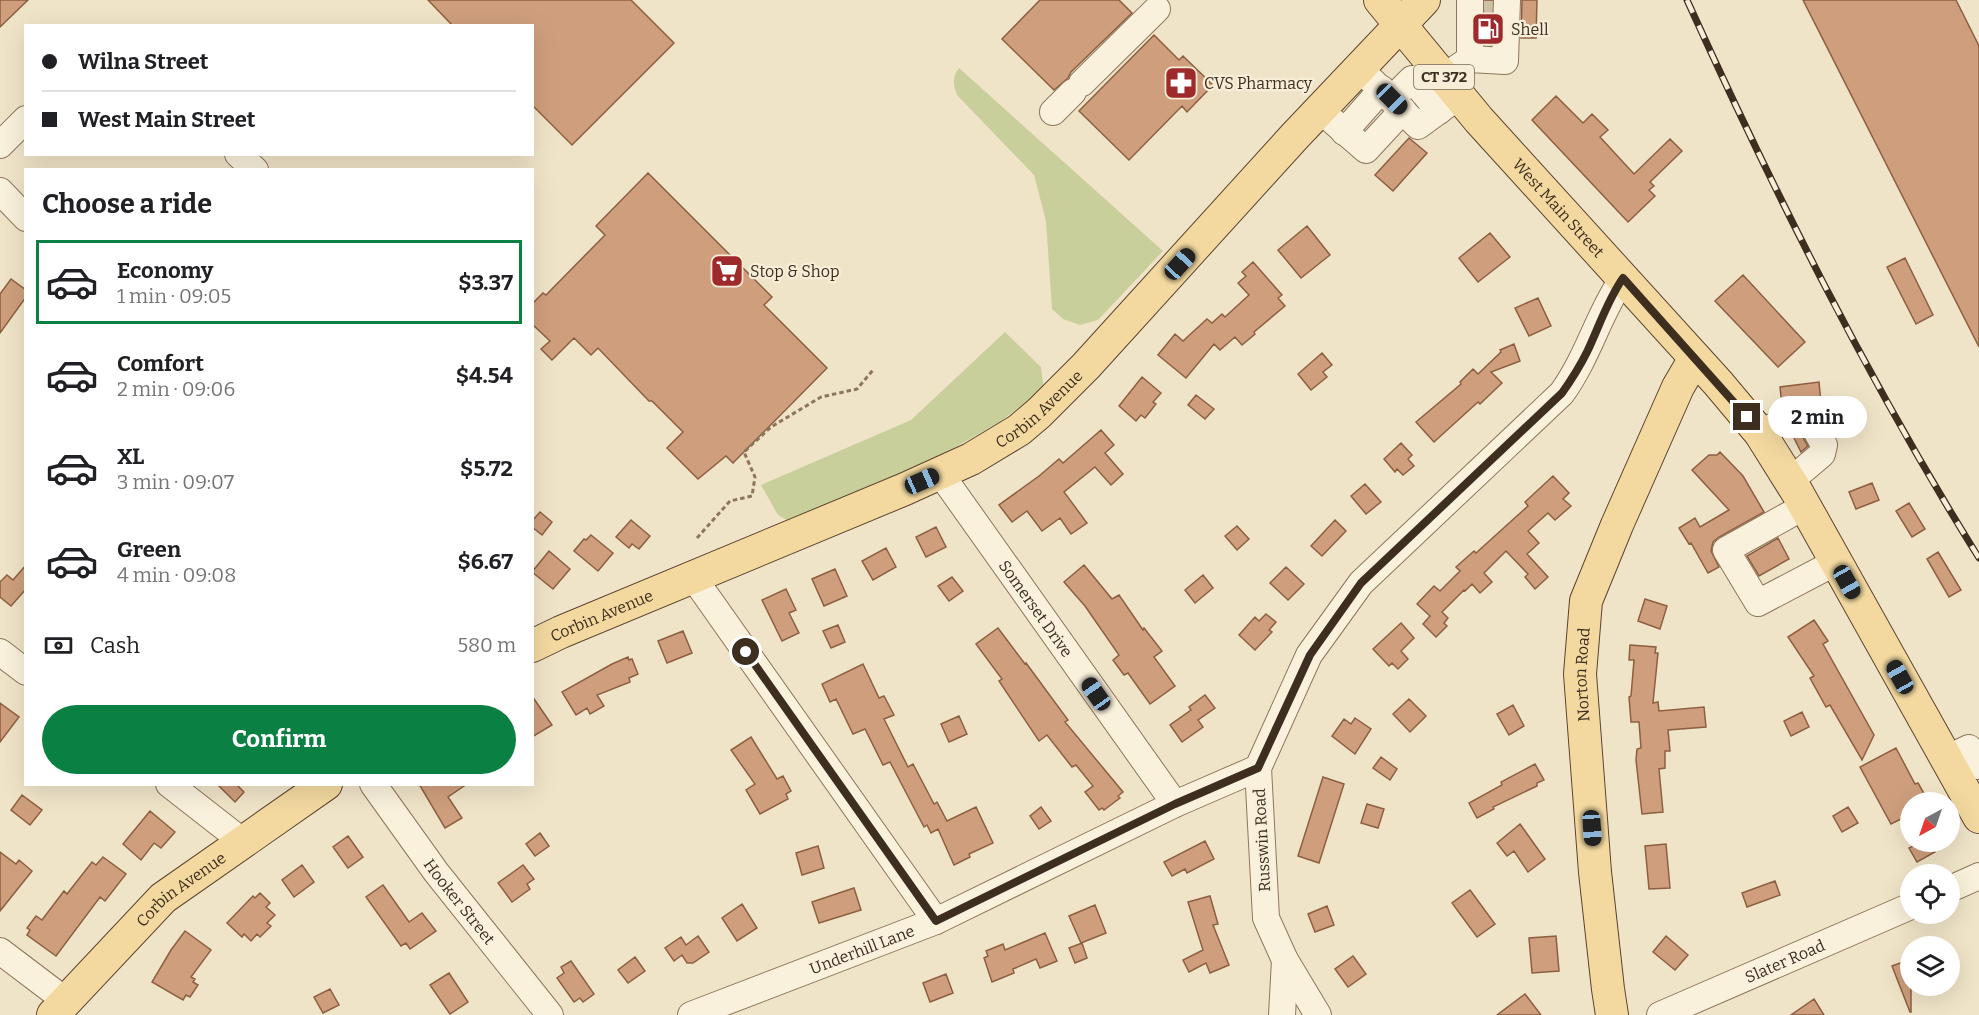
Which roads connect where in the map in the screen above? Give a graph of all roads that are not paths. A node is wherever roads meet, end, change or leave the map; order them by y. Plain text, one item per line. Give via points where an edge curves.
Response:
1 (1380, 0) edge
2 (1424, 0) edge
3 (1484, 8) edge
4 (1157, 9) dead end
5 (1400, 25) junction
6 (1484, 46) junction
7 (1437, 85) junction
8 (1384, 92) junction
9 (1320, 110) junction
10 (1053, 112) dead end
11 (24, 121) edge
12 (0, 145) edge
13 (240, 156) edge
14 (253, 168) edge
15 (0, 191) edge
16 (24, 216) edge
17 (1623, 278) junction
18 (1695, 358) junction
19 (1760, 433) junction
20 (940, 473) junction
21 (1798, 493) junction
22 (1836, 562) junction
23 (693, 577) junction
24 (534, 645) edge
25 (0, 652) edge
26 (24, 670) edge
27 (1946, 759) junction
28 (1979, 766) edge
29 (1258, 768) junction
30 (172, 786) edge
31 (323, 786) edge
32 (374, 786) edge
33 (1175, 804) junction
34 (1979, 817) edge
35 (242, 841) junction
36 (1979, 876) edge
37 (1960, 885) edge
38 (1900, 911) edge
39 (936, 921) junction
40 (0, 951) edge
41 (1284, 960) junction
42 (59, 1008) edge
43 (550, 1015) edge
44 (691, 1015) edge
45 (1282, 1015) edge
46 (1318, 1015) edge
47 (1612, 1015) edge
48 (1660, 1015) edge

1 - 5 main road, West Main Street
2 - 5 main road, Corbin Avenue
3 - 6 street
3 - 6 street
4 - 10 street
5 - 7 main road, West Main Street / CT 372
5 - 8 main road, Corbin Avenue
6 - 7 street
7 - 8 street
7 - 8 street via 1418,126
7 - 17 main road, West Main Street / CT 372 via 1488,130
8 - 9 main road, Corbin Avenue
8 - 9 street via 1365,150
9 - 20 main road, Corbin Avenue via 1039,413 1000,443
11 - 12 street
13 - 14 street
15 - 16 street
17 - 18 main road, West Main Street / CT 372
17 - 29 street, Russwin Road via 1576,374 1562,393 1361,583 1310,655
18 - 19 main road, West Main Street / CT 372
18 - 47 main road, Norton Road via 1678,387 1586,601 1580,674 1595,872
19 - 21 main road, West Main Street / CT 372
19 - 21 street via 1799,414 1808,416 1824,445
20 - 23 main road, Corbin Avenue
20 - 33 street, Somerset Drive
21 - 22 main road, West Main Street / CT 372
21 - 22 street via 1726,550 1758,603
22 - 27 main road, West Main Street / CT 372
23 - 24 main road, Corbin Avenue
23 - 39 street
25 - 26 street
27 - 28 street via 1969,748
27 - 34 main road, West Main Street / CT 372
29 - 33 street, Underhill Lane
29 - 41 street, Russwin Road via 1266,918
30 - 35 street
31 - 35 main road, Corbin Avenue
32 - 43 street, Hooker Street via 436,872
33 - 39 street, Underhill Lane
35 - 42 main road, Corbin Avenue via 163,898
36 - 37 street
38 - 48 street, Slater Road
39 - 44 street, Underhill Lane
40 - 42 street
41 - 45 street
41 - 46 street, Russwin Road

